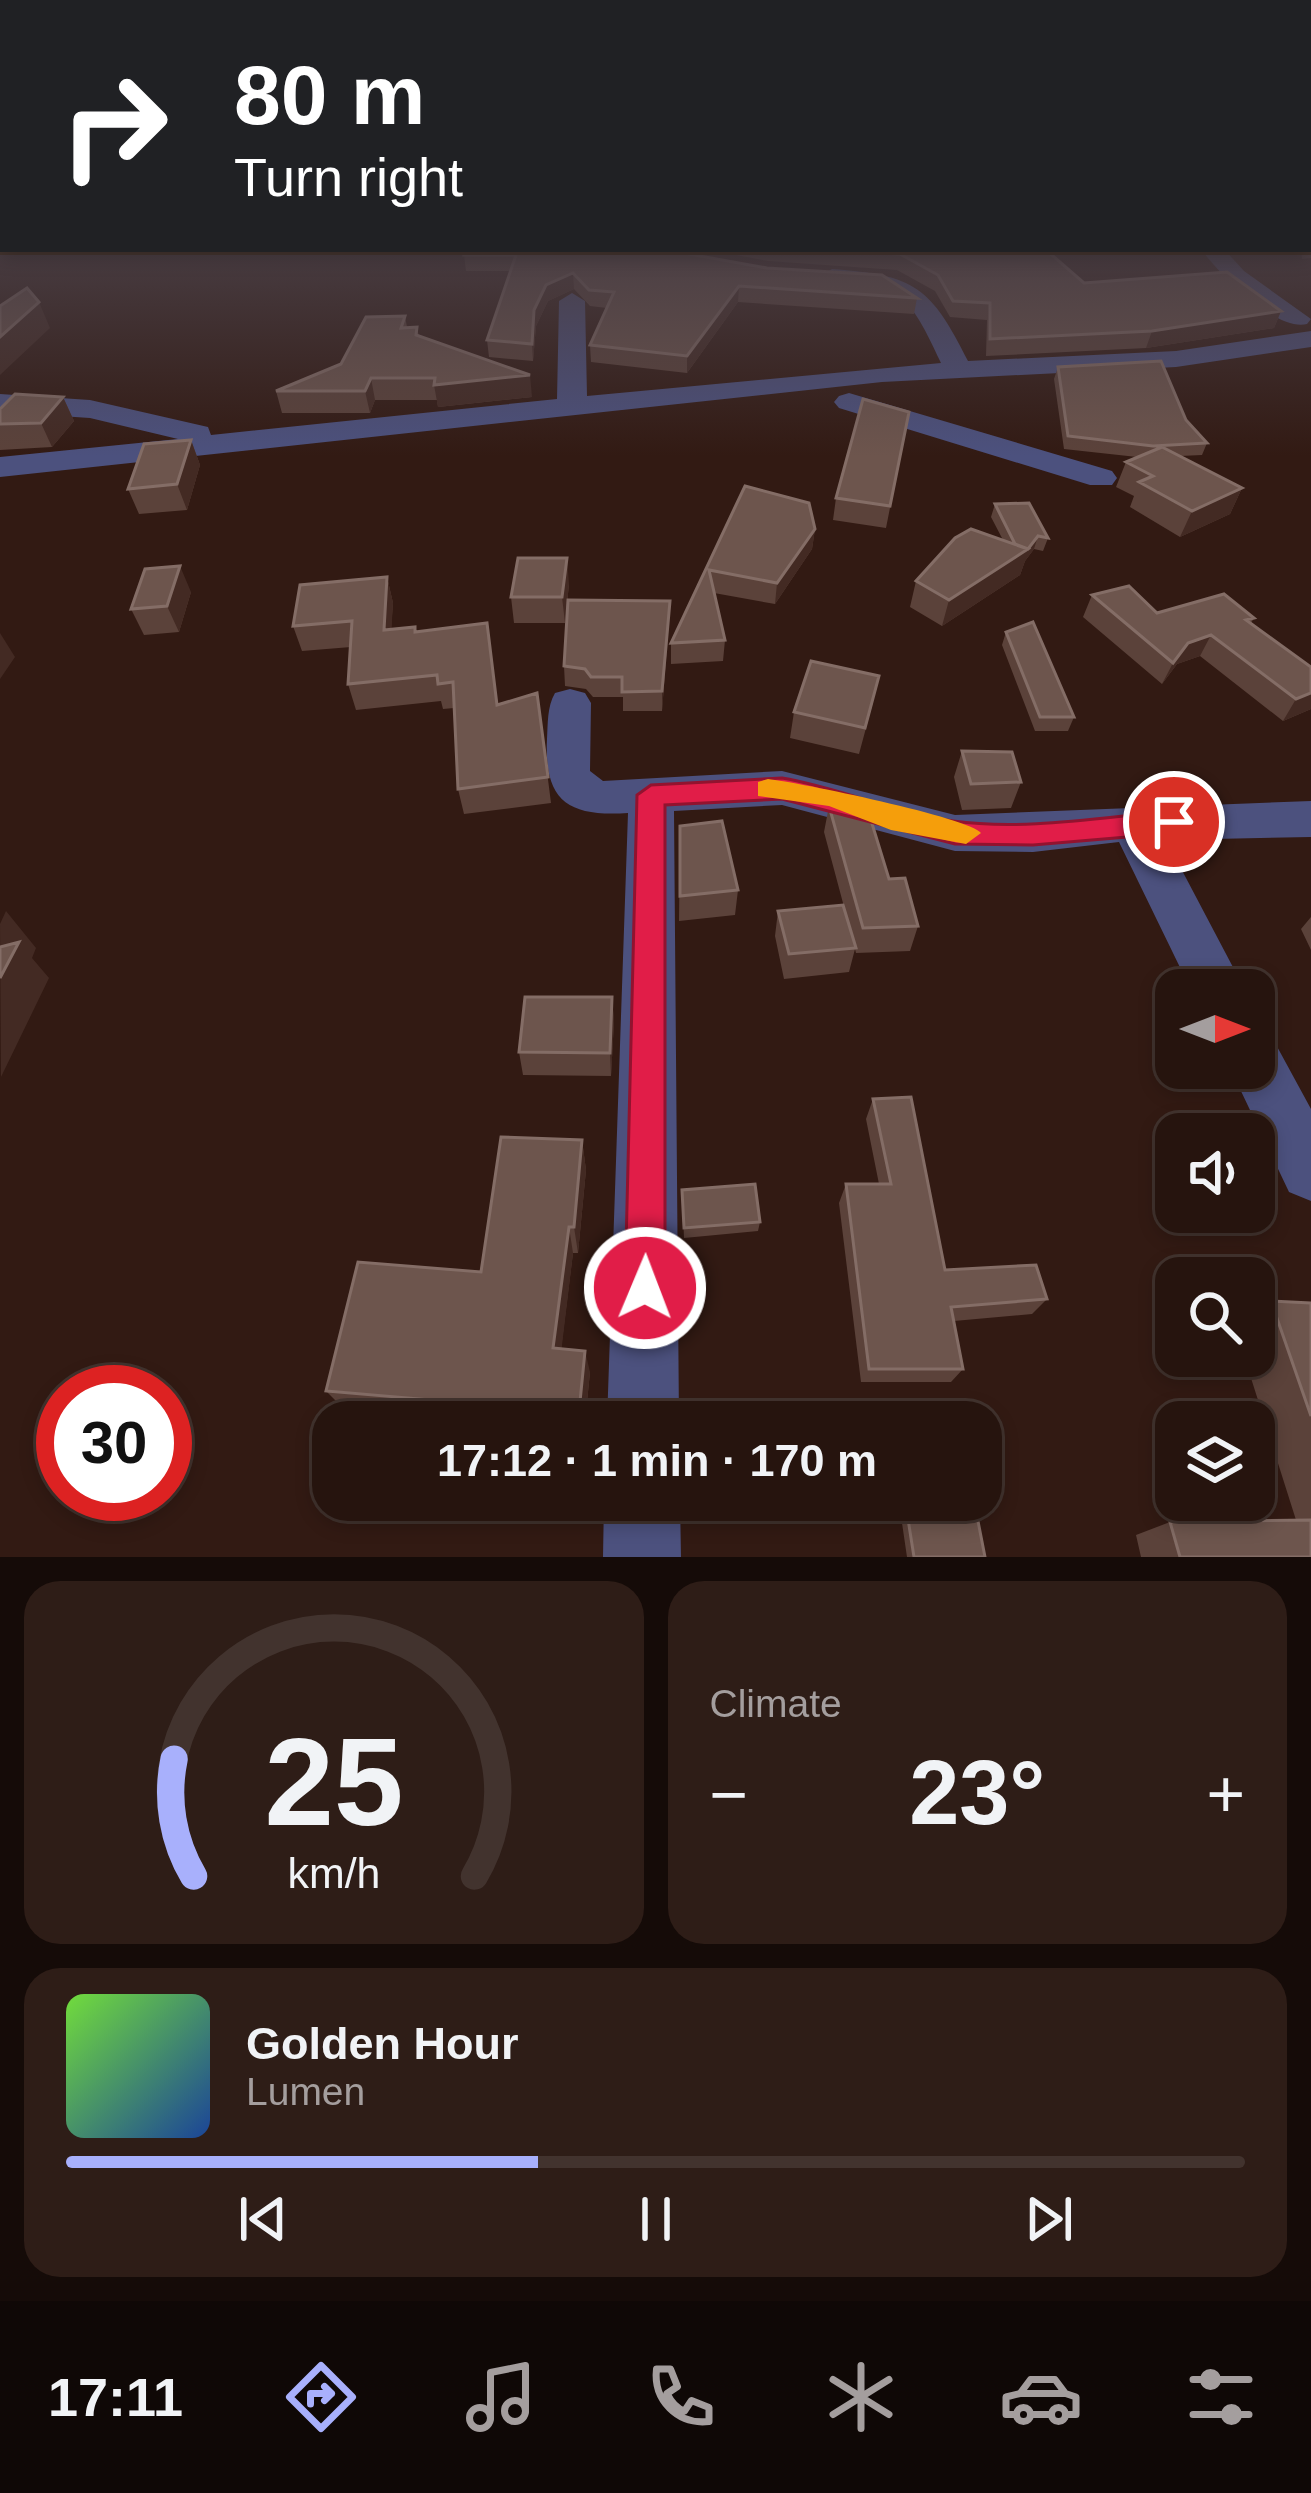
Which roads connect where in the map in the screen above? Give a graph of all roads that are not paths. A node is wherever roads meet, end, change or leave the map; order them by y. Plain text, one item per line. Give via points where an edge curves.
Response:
1 (572, 311) edge
2 (929, 311) edge
3 (1281, 311) edge
4 (934, 322) junction
5 (1311, 326) edge
6 (1311, 339) edge
7 (1059, 365) junction
8 (957, 368) junction
9 (808, 383) junction
10 (0, 403) edge
11 (572, 408) junction
12 (230, 442) junction
13 (0, 467) edge
14 (1101, 478) dead end
15 (570, 703) dead end
16 (651, 795) junction
17 (1311, 819) edge
18 (1132, 824) junction
19 (1207, 969) edge
20 (1269, 1089) edge
21 (1311, 1170) edge
22 (643, 1401) edge
23 (642, 1521) edge
24 (642, 1557) edge

1 - 11 street
2 - 4 street
3 - 5 street
4 - 7 street
4 - 8 street
6 - 7 street via 1176,359
7 - 8 street
8 - 9 street
9 - 11 street
9 - 14 street
10 - 12 street via 90,409
11 - 12 street
12 - 13 street
15 - 16 street via 573,785 597,798
16 - 18 street via 782,788 955,833
16 - 22 street
17 - 18 street
18 - 19 street
20 - 21 street
23 - 24 street

